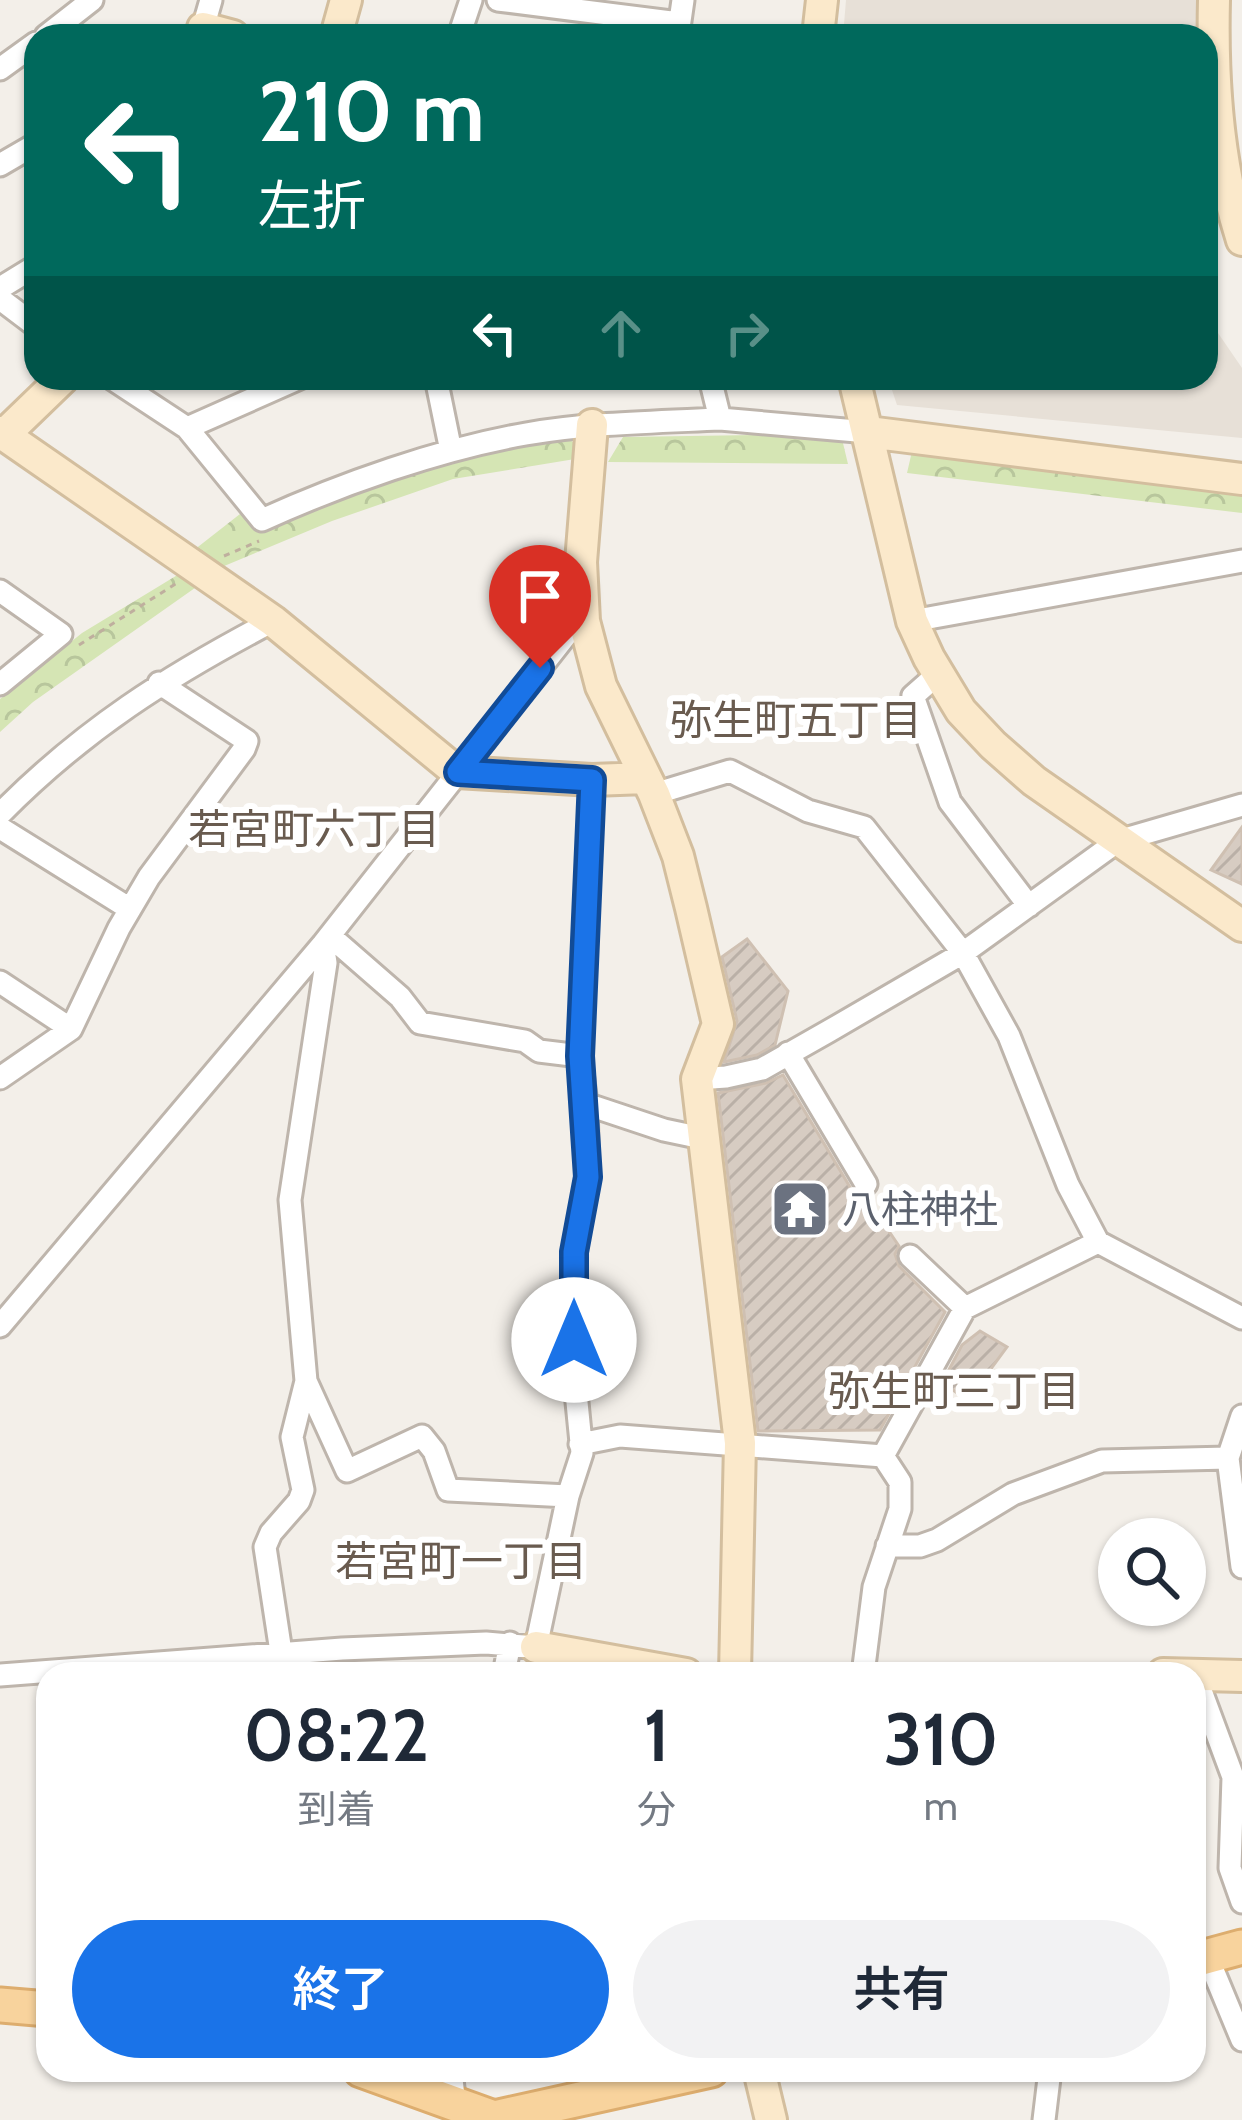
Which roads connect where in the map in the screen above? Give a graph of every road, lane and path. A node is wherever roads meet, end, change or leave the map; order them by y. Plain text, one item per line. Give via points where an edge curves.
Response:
1 (92, 0) edge
2 (498, 0) edge
3 (680, 20) edge
4 (61, 24) edge
5 (1218, 118) edge
6 (1242, 240) edge
7 (50, 390) edge
8 (128, 390) edge
9 (273, 390) edge
10 (438, 390) edge
11 (713, 390) edge
12 (857, 390) edge
13 (720, 418) junction
14 (592, 425) junction
15 (187, 428) junction
16 (868, 432) junction
17 (1, 436) edge
18 (451, 451) junction
19 (1242, 479) edge
20 (261, 540) dead end
21 (225, 556) dead end
22 (1242, 561) edge
23 (179, 582) dead end
24 (0, 591) edge
25 (273, 621) junction
26 (584, 621) junction
27 (912, 621) junction
28 (78, 646) dead end
29 (938, 674) junction
30 (159, 683) junction
31 (0, 684) edge
32 (458, 772) junction
33 (592, 780) junction
34 (650, 786) junction
35 (1242, 806) edge
36 (0, 814) edge
37 (0, 828) edge
38 (1118, 841) junction
39 (1028, 906) junction
40 (130, 909) junction
41 (1242, 926) edge
42 (327, 940) junction
43 (963, 953) junction
44 (0, 982) edge
45 (71, 1029) junction
46 (788, 1053) junction
47 (580, 1056) junction
48 (0, 1078) edge
49 (698, 1078) junction
50 (586, 1104) junction
51 (702, 1138) junction
52 (866, 1184) dead end
53 (1098, 1242) junction
54 (910, 1256) dead end
55 (965, 1308) junction
56 (1242, 1318) edge
57 (0, 1326) edge
58 (306, 1381) junction
59 (1242, 1416) edge
60 (740, 1443) junction
61 (580, 1444) junction
62 (883, 1456) junction
63 (1228, 1458) junction
64 (568, 1496) junction
65 (886, 1546) junction
66 (1242, 1567) edge
67 (523, 1645) junction
68 (280, 1660) edge
69 (243, 1662) edge
70 (512, 1662) edge
71 (619, 1662) edge
72 (735, 1662) edge
73 (864, 1662) edge
74 (36, 1673) edge
75 (1206, 1674) edge
76 (0, 1675) edge
77 (1242, 1676) edge
78 (1206, 1725) edge
79 (1242, 1902) edge
80 (1242, 1947) edge
81 (1206, 1958) edge
82 (1206, 1969) edge
83 (0, 2005) edge
84 (36, 2007) edge
85 (1242, 2040) edge
86 (391, 2082) edge
87 (455, 2082) edge
88 (660, 2082) edge
89 (762, 2082) edge
90 (1049, 2082) edge
91 (467, 2113) edge
92 (771, 2120) edge
93 (1044, 2120) edge

1 - 4 street
2 - 3 street
5 - 6 street
7 - 17 street
8 - 15 street
9 - 15 street
10 - 18 street
11 - 13 street
12 - 16 street
13 - 14 street
13 - 16 street
14 - 18 street
14 - 26 street
15 - 18 street via 262,520
16 - 19 street
16 - 27 street
17 - 25 street
20 - 21 path
22 - 27 street
23 - 28 path
24 - 31 street via 61,634
25 - 30 street
25 - 32 street
26 - 32 street
26 - 34 street via 601,686
27 - 29 street
29 - 38 street via 993,745
29 - 39 street via 914,696 945,790
30 - 36 street
30 - 40 street via 247,741
32 - 33 street
32 - 42 street
33 - 34 street
33 - 47 street
34 - 43 street via 730,771 808,811 864,827
34 - 49 street via 678,856 718,1024
35 - 38 street
37 - 40 street
38 - 39 street
38 - 41 street
39 - 43 street
40 - 45 street
42 - 47 street via 400,997 420,1023
42 - 57 street
42 - 58 street via 290,1200
43 - 46 street
43 - 53 street via 1009,1036
44 - 45 street
45 - 48 street
46 - 49 street via 762,1069
46 - 52 street
47 - 50 street
49 - 51 street
50 - 51 street
50 - 61 street via 588,1177 574,1252
51 - 60 street
53 - 55 street
53 - 56 street
54 - 55 street
55 - 62 street
58 - 64 street via 347,1471 422,1436 448,1490
58 - 68 street via 292,1437 303,1490 265,1547
59 - 63 street
60 - 61 street via 620,1436
60 - 62 street
60 - 72 street
61 - 64 street
62 - 65 street via 901,1488
63 - 65 street via 1102,1461 1013,1494 937,1540
63 - 66 street
64 - 67 street
65 - 73 street
67 - 68 street
67 - 70 street
67 - 71 street
68 - 69 street
74 - 76 street
75 - 77 street
78 - 79 street via 1233,1777 1230,1868
80 - 81 main road
82 - 85 street
83 - 84 main road
86 - 91 main road
87 - 91 street
88 - 91 main road via 517,2116
89 - 92 street
90 - 93 street

